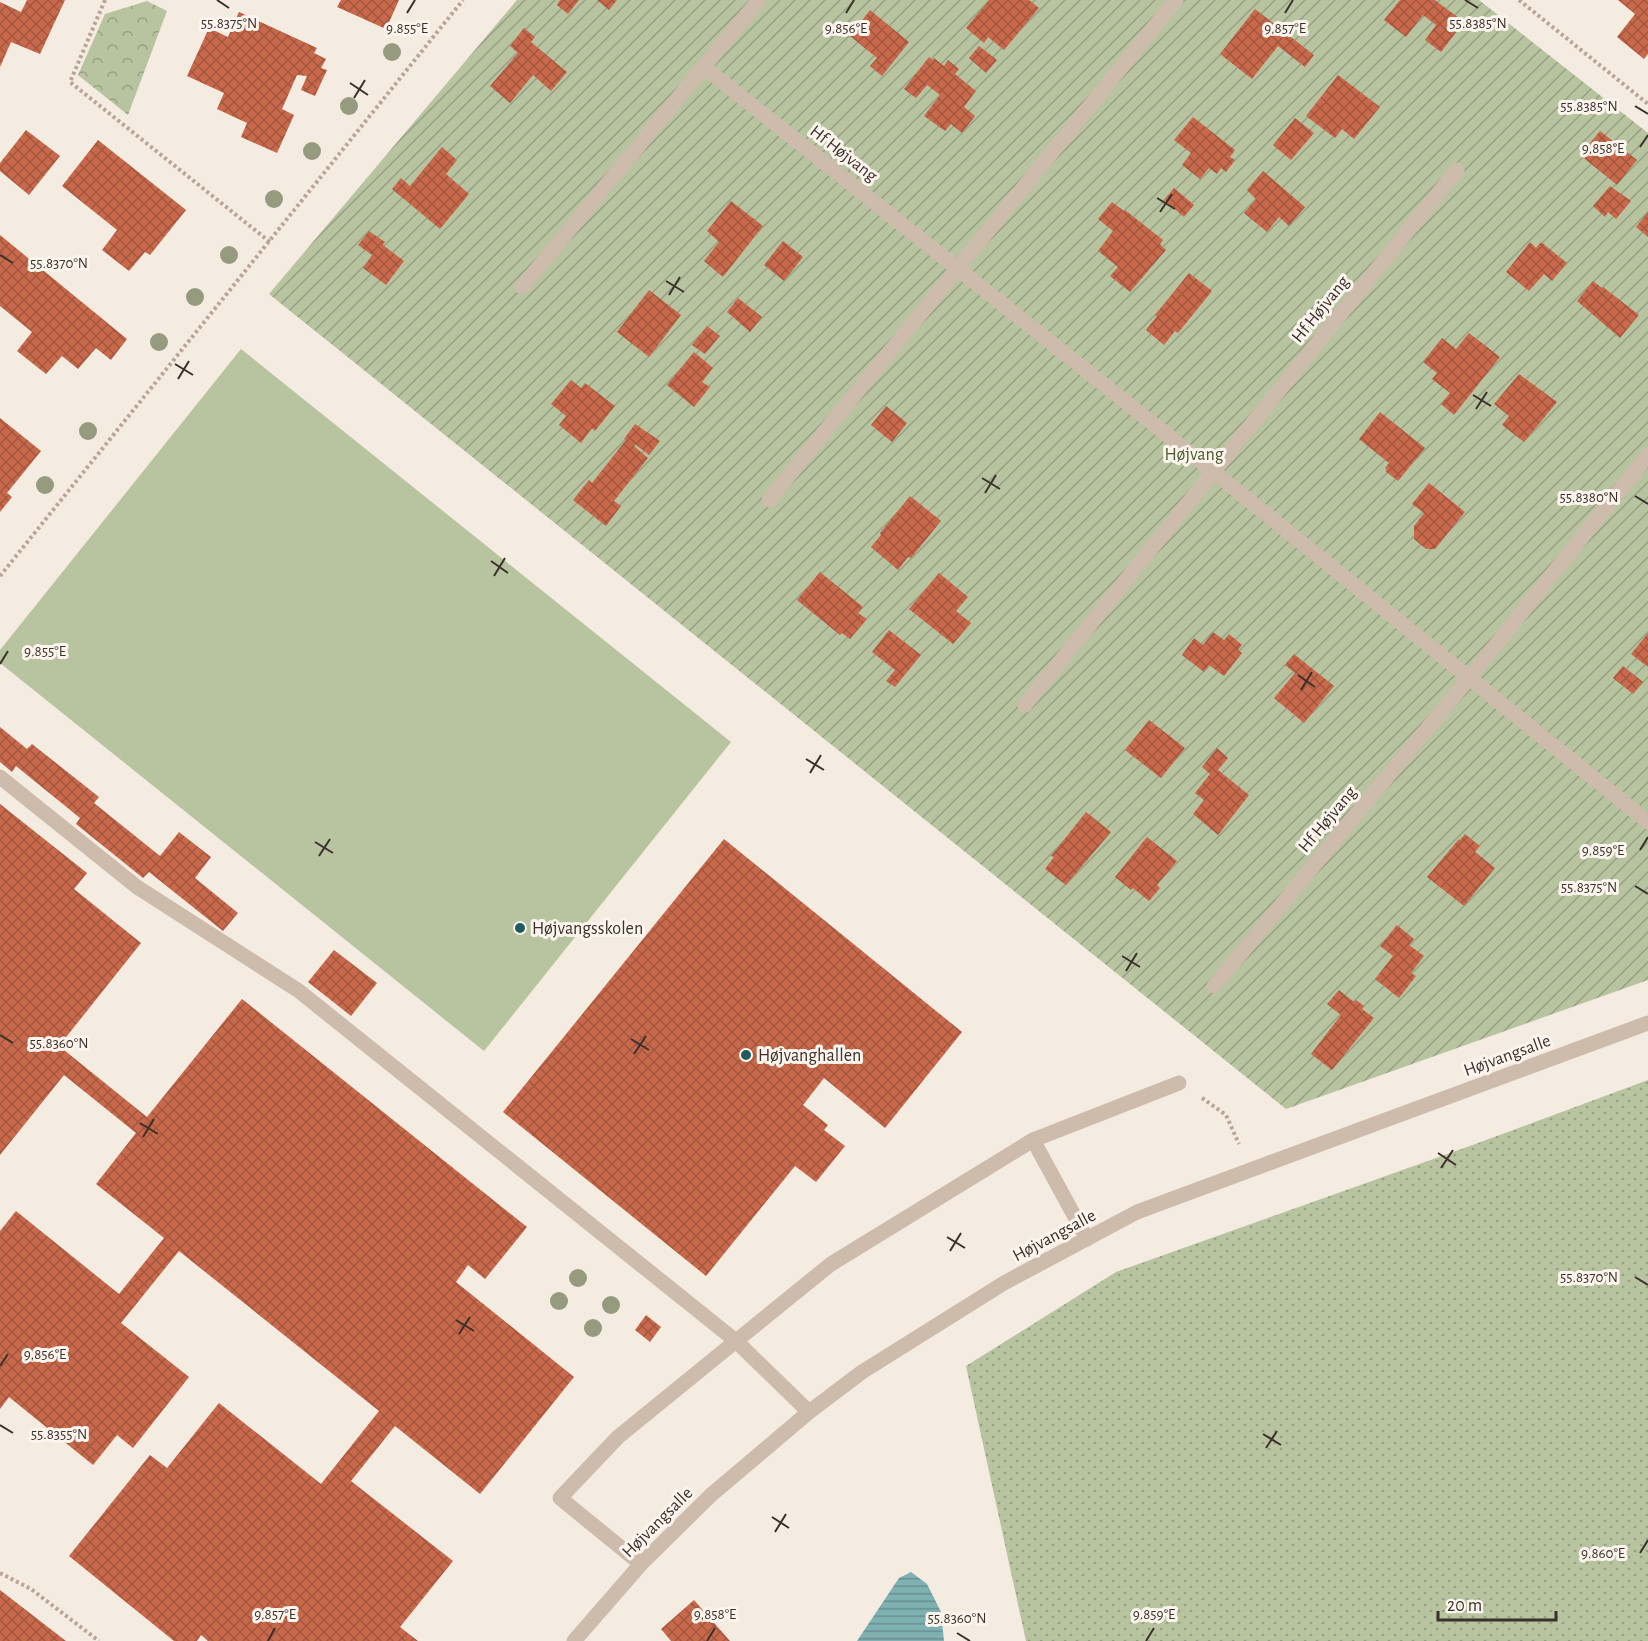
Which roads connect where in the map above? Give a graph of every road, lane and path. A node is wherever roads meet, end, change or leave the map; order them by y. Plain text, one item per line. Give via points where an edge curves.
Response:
1 (105, 0) edge
2 (463, 0) edge
3 (759, 0) edge
4 (1176, 0) edge
5 (1519, 0) edge
6 (705, 68) junction
7 (1648, 104) edge
8 (1457, 170) dead end
9 (270, 242) junction
10 (959, 269) junction
11 (522, 287) dead end
12 (1648, 455) edge
13 (1214, 472) junction
14 (769, 500) dead end
15 (0, 576) edge
16 (1470, 677) junction
17 (1025, 705) dead end
18 (0, 777) edge
19 (1648, 822) edge
20 (1214, 986) dead end
21 (1648, 1023) edge
22 (1179, 1083) joint
23 (1033, 1140) junction
24 (1251, 1170) junction
25 (1087, 1239) junction
26 (736, 1341) junction
27 (809, 1412) junction
28 (642, 1564) junction
29 (0, 1573) edge
30 (99, 1641) edge
31 (574, 1641) edge

1 - 9 path via 70,82
2 - 9 path
3 - 6 street
4 - 10 street
5 - 7 path
6 - 10 street, Hf Højvang
6 - 11 street
8 - 13 street, Hf Højvang
9 - 15 path
10 - 13 street, Hf Højvang
10 - 14 street
12 - 16 street, Hf Højvang
13 - 16 street, Hf Højvang
13 - 17 street, Hf Højvang
16 - 19 street, Hf Højvang
16 - 20 street, Hf Højvang
18 - 26 street via 136,887 299,991
21 - 24 street, Højvangsalle
22 - 23 street
22 - 24 path via 1226,1115
23 - 25 street
23 - 26 street via 831,1264
24 - 25 street, Højvangsalle via 1137,1212
25 - 27 street, Højvangsalle via 1004,1283 862,1372
26 - 27 street
26 - 28 street via 618,1437 560,1498
27 - 28 street, Højvangsalle via 711,1495
28 - 31 street, Højvangsalle
29 - 30 path via 31,1589

